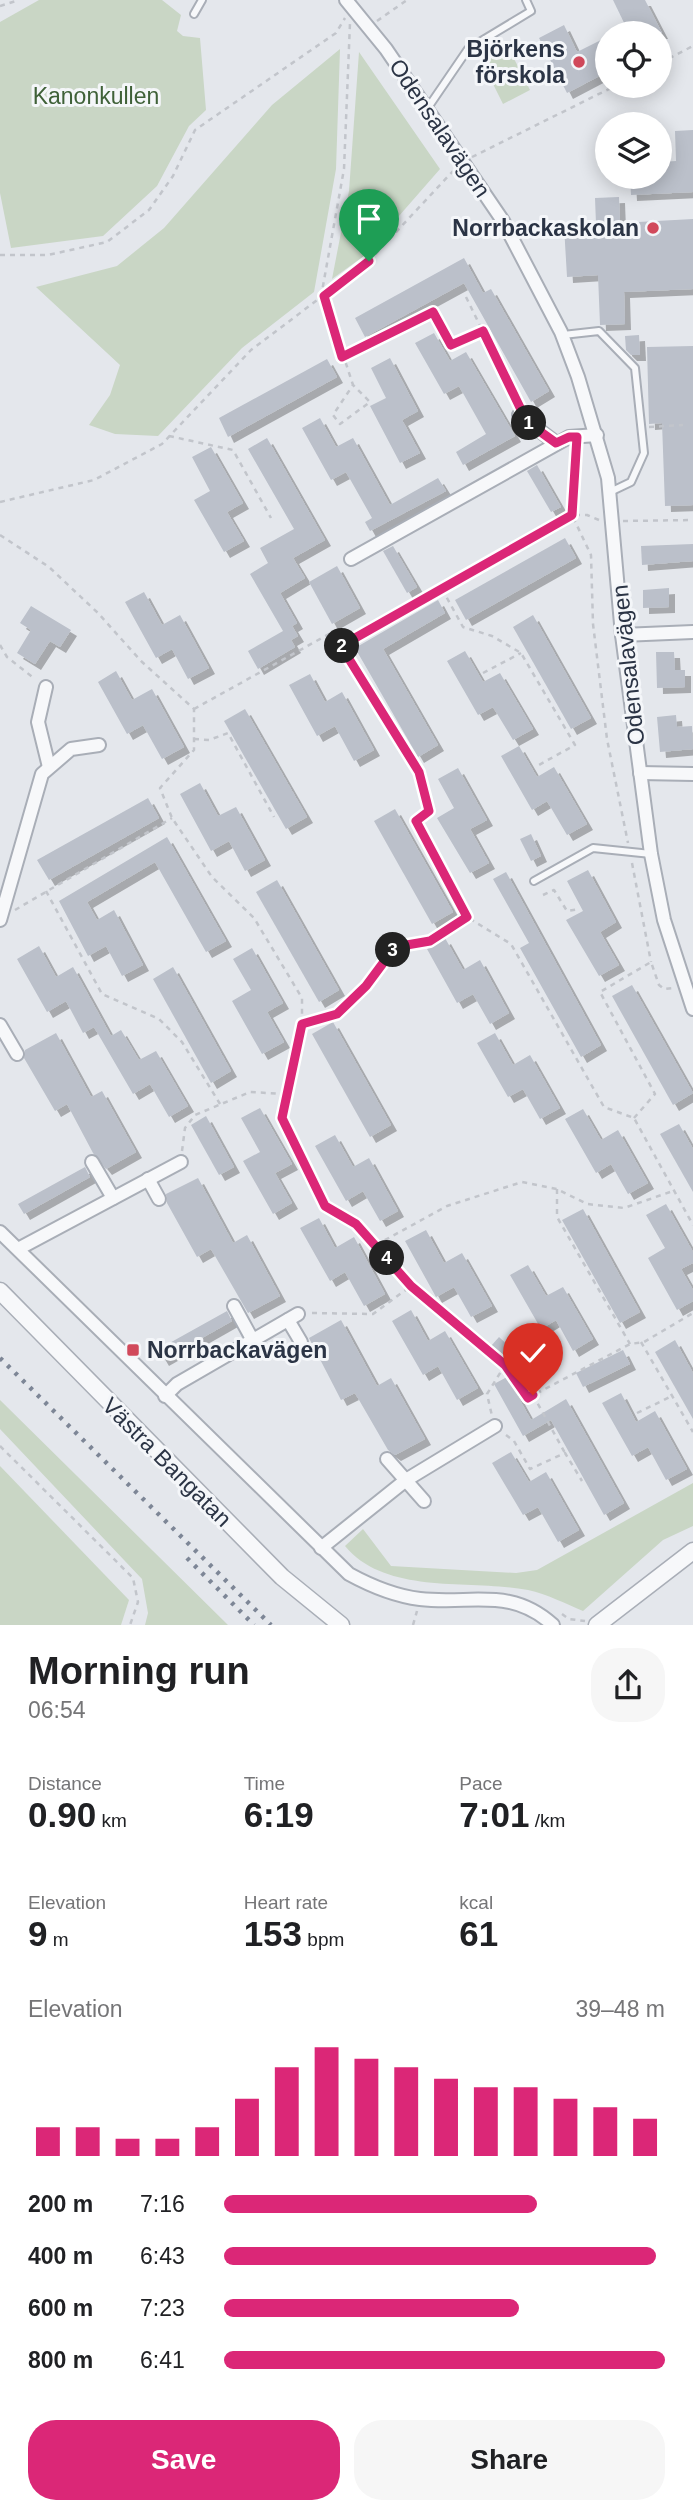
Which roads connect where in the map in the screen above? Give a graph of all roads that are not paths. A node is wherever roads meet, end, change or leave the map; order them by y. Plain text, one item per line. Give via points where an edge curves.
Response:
1 (202, 0) edge
2 (526, 0) edge
3 (349, 3) edge
4 (194, 14) dead end
5 (427, 109) junction
6 (563, 335) junction
7 (523, 418) road end
8 (597, 436) junction
9 (556, 443) junction
10 (610, 492) junction
11 (351, 559) dead end
12 (693, 632) edge
13 (622, 635) junction
14 (46, 687) road end
15 (99, 745) dead end
16 (49, 767) junction
17 (640, 773) junction
18 (693, 774) edge
19 (651, 854) junction
20 (534, 881) dead end
21 (0, 920) edge
22 (693, 1009) edge
23 (0, 1025) edge
24 (17, 1054) dead end
25 (181, 1162) road end
26 (92, 1163) dead end
27 (148, 1179) junction
28 (113, 1198) junction
29 (159, 1199) dead end
30 (0, 1232) edge
31 (18, 1250) junction
32 (0, 1291) edge
33 (234, 1306) dead end
34 (252, 1339) junction
35 (301, 1342) dead end
36 (165, 1396) junction
37 (495, 1426) road end
38 (387, 1459) dead end
39 (406, 1480) junction
40 (425, 1501) dead end
41 (321, 1548) junction
42 (693, 1551) edge
43 (592, 1623) edge
44 (341, 1625) edge
45 (553, 1625) edge

1 - 4 lane
2 - 5 lane via 531,11 468,49
3 - 5 street, Odensalavägen
5 - 6 street, Odensalavägen via 503,221
6 - 8 street, Odensalavägen
6 - 10 lane via 599,331 635,368 644,453 631,482
7 - 9 street
8 - 9 street via 569,437
8 - 10 street, Odensalavägen
9 - 11 street
10 - 13 street, Odensalavägen
12 - 13 street
13 - 17 street, Odensalavägen
14 - 16 street via 38,722
15 - 16 street via 71,749
16 - 21 street via 42,774
17 - 18 street
17 - 19 street, Odensalavägen
19 - 20 lane via 593,848
19 - 22 street, Odensalavägen via 664,920
23 - 24 street
25 - 27 street
26 - 28 street
27 - 28 street
27 - 29 street
28 - 31 street
30 - 31 street
31 - 36 street
32 - 44 street, Västra Bangatan via 282,1577
33 - 34 street
34 - 35 street via 293,1317
34 - 36 street
36 - 41 street
37 - 39 street
38 - 39 street
39 - 40 street
39 - 41 street
41 - 45 street via 349,1574 371,1586 419,1599 512,1601 527,1605
42 - 43 street

